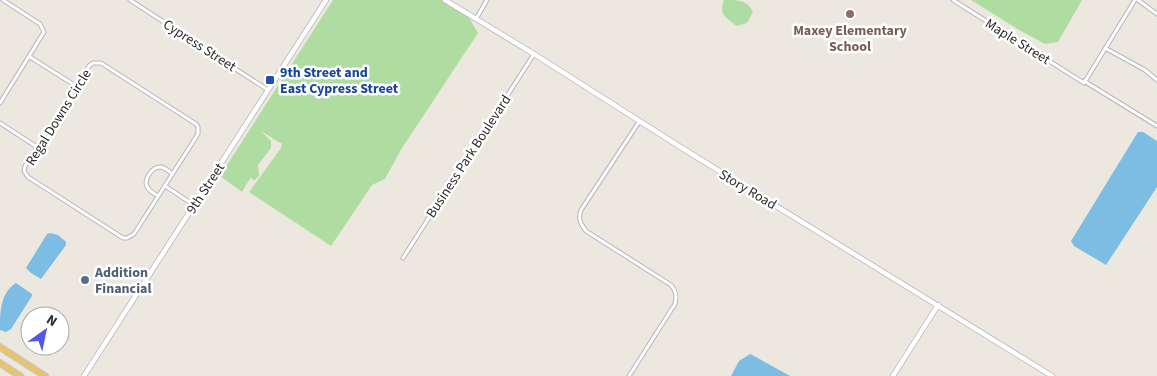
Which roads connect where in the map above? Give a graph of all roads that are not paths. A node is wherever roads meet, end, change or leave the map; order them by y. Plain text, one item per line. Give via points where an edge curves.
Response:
1 (326, 0) edge
2 (445, 0) edge
3 (487, 0) edge
4 (953, 0) edge
5 (1136, 0) edge
6 (2, 1) edge
7 (133, 1) edge
8 (1157, 14) edge
9 (475, 19) junction
10 (1105, 48) junction
11 (534, 54) junction
12 (30, 57) junction
13 (1157, 80) edge
14 (1084, 82) junction
15 (76, 86) junction
16 (269, 90) junction
17 (0, 103) edge
18 (639, 122) junction
19 (0, 123) edge
20 (1157, 126) edge
21 (37, 147) junction
22 (172, 174) junction
23 (165, 186) junction
24 (158, 196) junction
25 (194, 205) junction
26 (403, 258) dead end
27 (938, 304) junction
28 (0, 347) edge
29 (0, 363) edge
30 (20, 376) edge
31 (45, 376) edge
32 (84, 376) edge
33 (629, 376) edge
34 (893, 376) edge
35 (1052, 376) edge

1 - 16 street, 9th Street
2 - 9 street, Story Road
3 - 9 street
4 - 14 street, Maple Street
5 - 8 street
5 - 10 street
6 - 12 street via 43,28 44,35
7 - 16 street, Cypress Street
9 - 11 street, Story Road
10 - 13 street
10 - 14 street
11 - 18 street, Story Road
11 - 26 street, Business Park Boulevard
12 - 15 street
12 - 17 street
14 - 20 street, Maple Street
15 - 21 street, Regal Downs Circle
15 - 22 street, Regal Downs Circle via 89,66 102,63 196,124 198,134
16 - 25 street, 9th Street
18 - 27 street, Story Road
18 - 33 street via 578,217 586,231 675,290 675,304
19 - 21 street
21 - 24 street, Regal Downs Circle via 25,166 26,175 123,238 134,234
22 - 23 street, Regal Downs Circle
22 - 24 street via 161,167 152,170 146,184 148,190
23 - 24 street, Regal Downs Circle
23 - 25 street
25 - 32 street, 9th Street
27 - 34 street
27 - 35 street, Story Road
28 - 31 highway
29 - 30 highway

